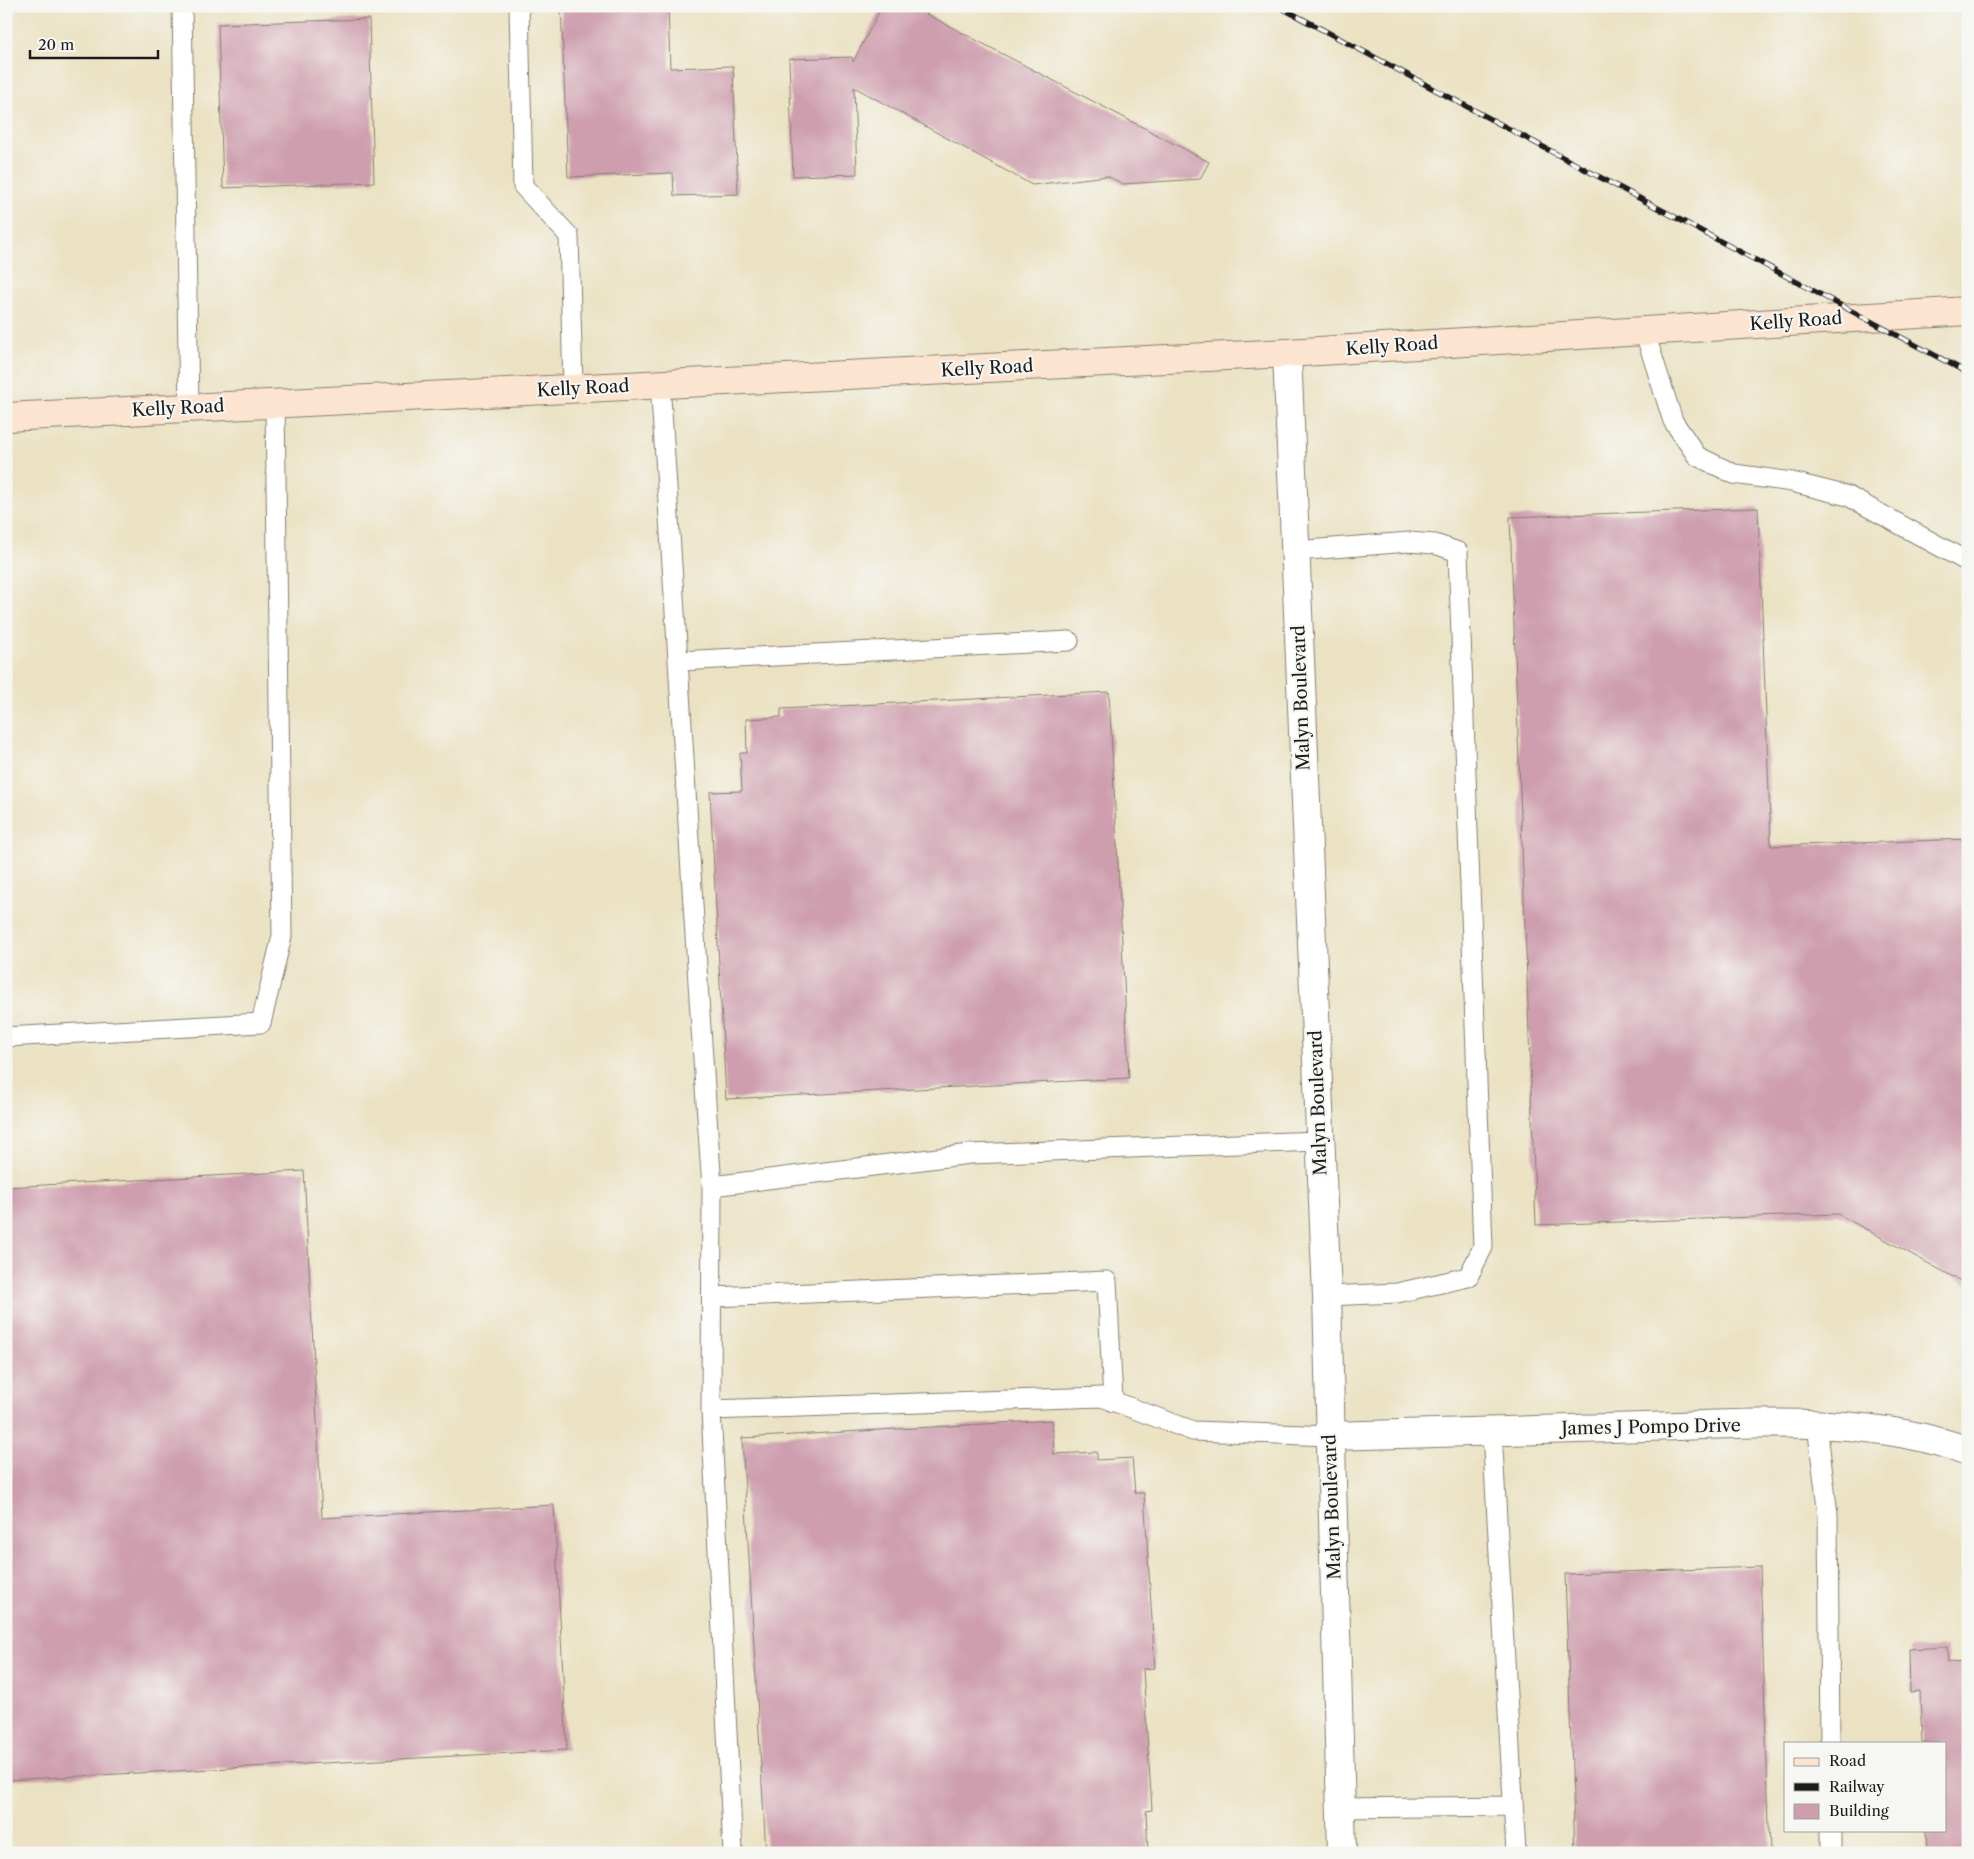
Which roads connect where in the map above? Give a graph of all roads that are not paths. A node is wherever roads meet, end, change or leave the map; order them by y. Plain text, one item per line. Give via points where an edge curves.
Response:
1 (182, 6) edge
2 (519, 6) edge
3 (1968, 311) edge
4 (1644, 330) junction
5 (1287, 353) junction
6 (660, 384) junction
7 (573, 388) junction
8 (275, 403) junction
9 (190, 408) junction
10 (6, 417) edge
11 (1295, 551) junction
12 (1968, 562) edge
13 (1069, 641) dead end
14 (679, 661) junction
15 (6, 1037) edge
16 (1320, 1141) junction
17 (712, 1186) junction
18 (1326, 1296) junction
19 (712, 1297) junction
20 (1113, 1402) junction
21 (711, 1410) junction
22 (1817, 1425) junction
23 (1492, 1431) junction
24 (1330, 1436) junction
25 (1968, 1451) edge
26 (1830, 1742) edge
27 (1513, 1806) junction
28 (1340, 1808) junction
29 (1831, 1832) edge
30 (733, 1853) edge
31 (1342, 1853) edge
32 (1516, 1853) edge
33 (1831, 1853) edge

1 - 9 lane
2 - 7 lane via 523,186 569,236
3 - 4 street, Kelly Road
4 - 5 street, Kelly Road
4 - 12 lane via 1673,421 1697,456 1734,474 1792,482 1848,496
5 - 6 street, Kelly Road
5 - 11 street, Malyn Boulevard
6 - 7 street, Kelly Road
6 - 14 lane
7 - 8 street, Kelly Road
8 - 9 street, Kelly Road
8 - 15 lane via 282,936 261,1024
9 - 10 street, Kelly Road
11 - 16 street, Malyn Boulevard
11 - 18 lane via 1408,542 1435,544 1458,552 1483,1247 1468,1277 1397,1292
13 - 14 lane
14 - 17 lane via 695,956
16 - 17 lane via 970,1154
16 - 18 street, Malyn Boulevard
17 - 19 lane
18 - 24 street, Malyn Boulevard
19 - 20 lane via 1107,1281
19 - 21 lane
20 - 21 lane via 1102,1397
20 - 24 lane via 1192,1431
21 - 30 lane
22 - 23 street, James J Pompo Drive
22 - 25 street, James J Pompo Drive via 1903,1433
22 - 26 lane via 1828,1515
23 - 24 street, James J Pompo Drive
23 - 27 lane
24 - 28 street, Malyn Boulevard
27 - 28 lane
27 - 32 lane
28 - 31 street, Malyn Boulevard
29 - 33 lane

